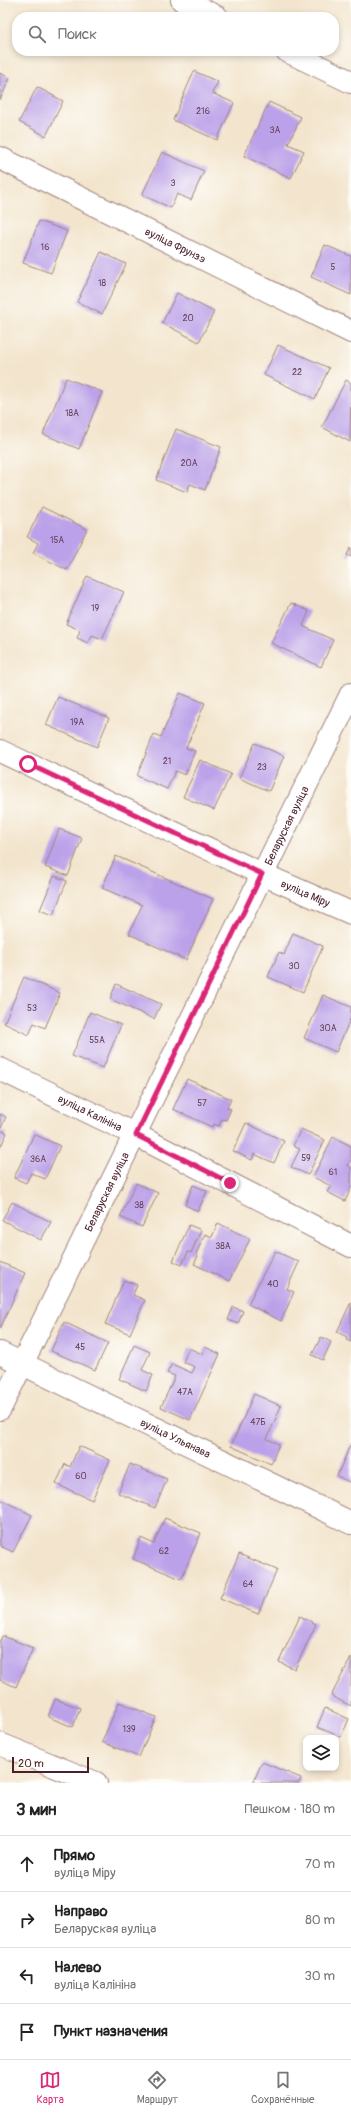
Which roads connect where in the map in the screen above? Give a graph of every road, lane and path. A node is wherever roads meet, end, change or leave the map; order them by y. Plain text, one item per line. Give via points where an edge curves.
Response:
1 (182, 0) edge
2 (207, 12) edge
3 (297, 56) edge
4 (351, 82) edge
5 (0, 158) edge
6 (351, 332) edge
7 (351, 694) edge
8 (0, 751) edge
9 (262, 874) junction
10 (351, 913) edge
11 (0, 1069) edge
12 (136, 1135) junction
13 (351, 1246) edge
14 (0, 1353) edge
15 (23, 1363) junction
16 (0, 1409) edge
17 (351, 1523) edge
18 (0, 1744) edge
19 (96, 1783) edge

1 - 2 street
3 - 4 street
5 - 6 street, вуліца Фрунзэ
7 - 9 street, Беларуская вуліца
8 - 9 street, вуліца Міру
9 - 10 street, вуліца Міру
9 - 12 street, Беларуская вуліца
11 - 12 street, вуліца Калініна
12 - 13 street, вуліца Калініна
12 - 15 street, Беларуская вуліца
14 - 15 street, вуліца Ульянава
15 - 16 street, Беларуская вуліца
15 - 17 street, вуліца Ульянава
18 - 19 street

